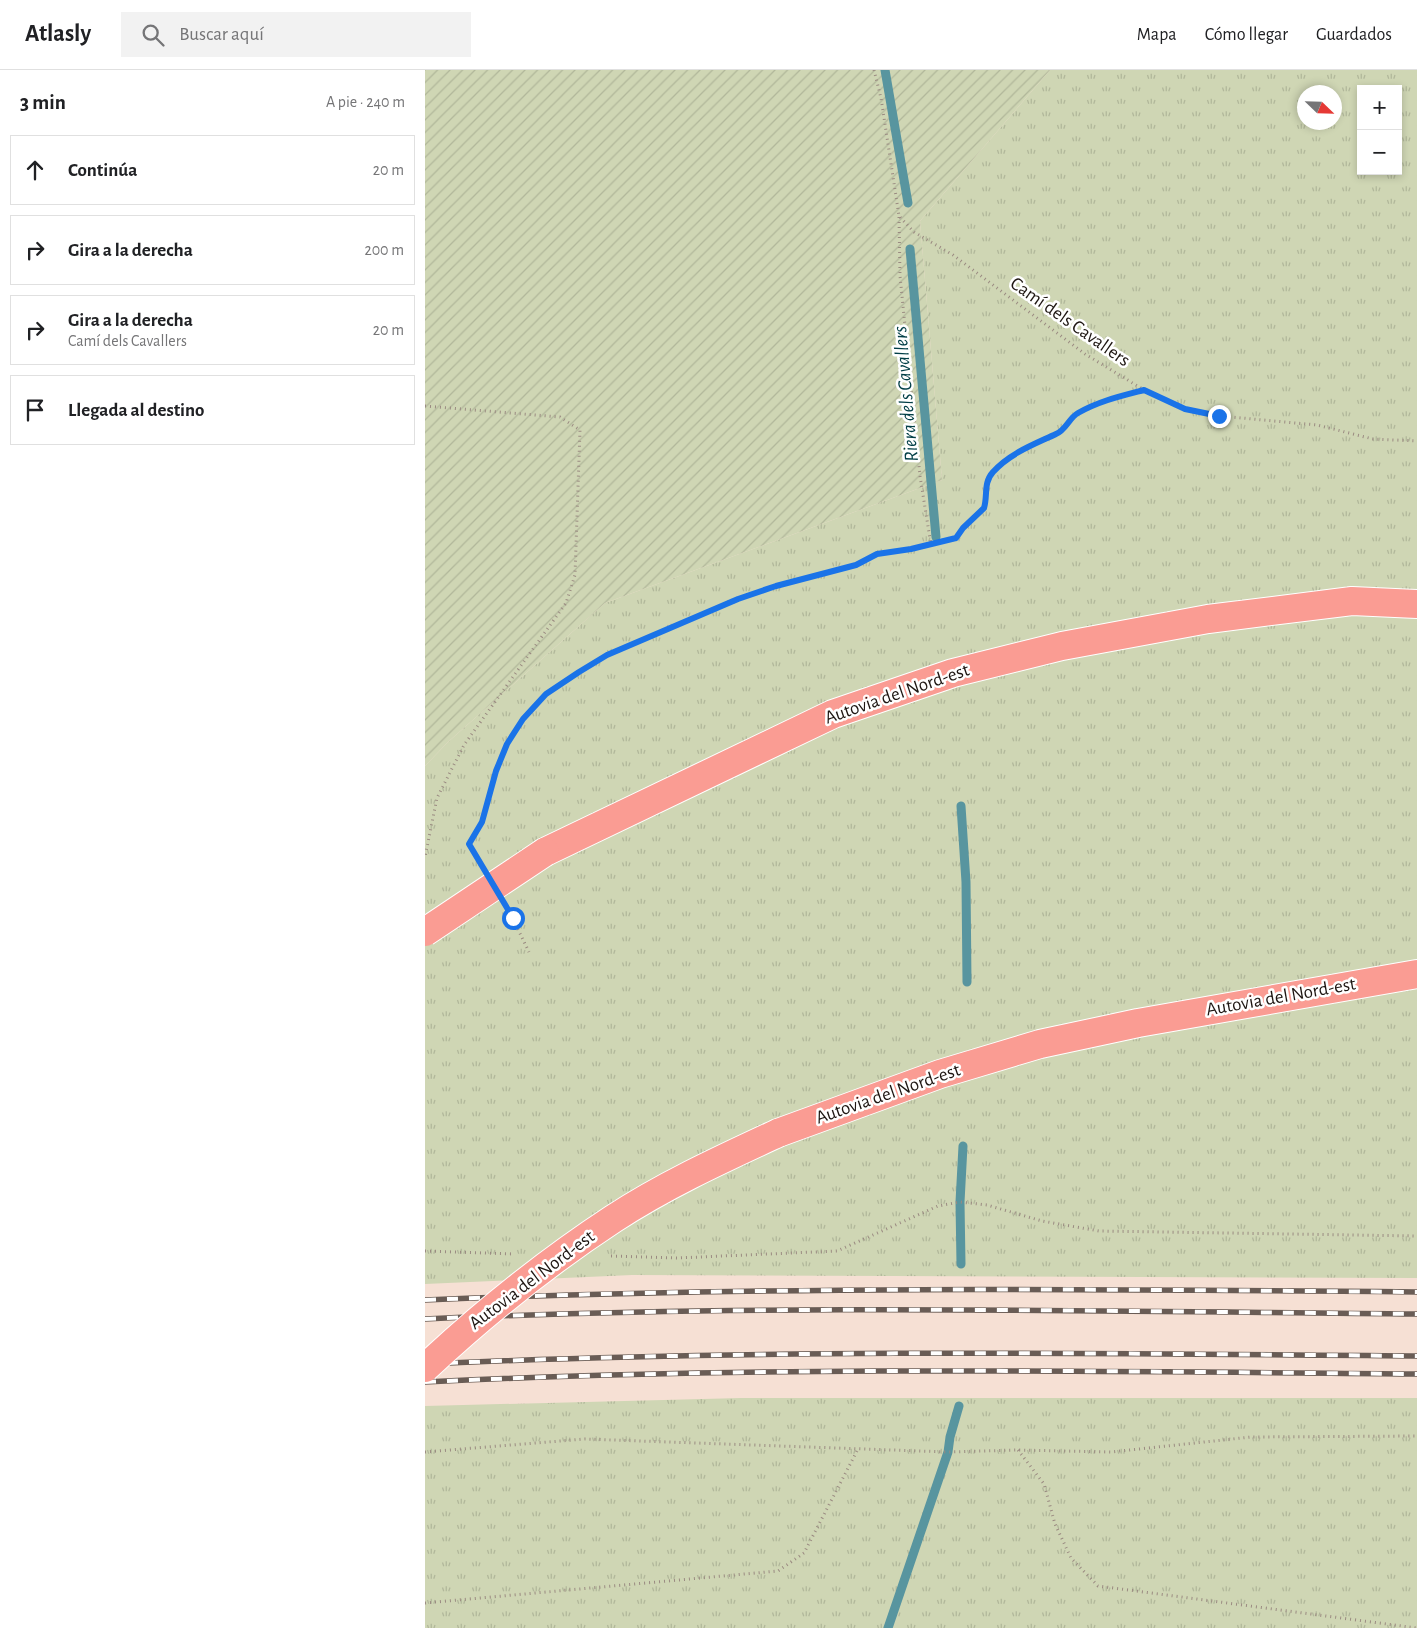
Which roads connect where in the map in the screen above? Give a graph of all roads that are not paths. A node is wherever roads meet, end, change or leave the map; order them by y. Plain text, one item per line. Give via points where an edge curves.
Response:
1 (1417, 604) edge
2 (425, 932) edge
3 (1417, 974) edge
4 (425, 1368) edge

1 - 2 highway, Autovia del Nord-est, bridge via 1352,601 1208,619 1062,646 953,673 833,714 545,852
3 - 4 highway, Autovia del Nord-est, bridge via 1139,1023 1040,1044 940,1074 779,1133 697,1170 614,1218 538,1272 461,1334

